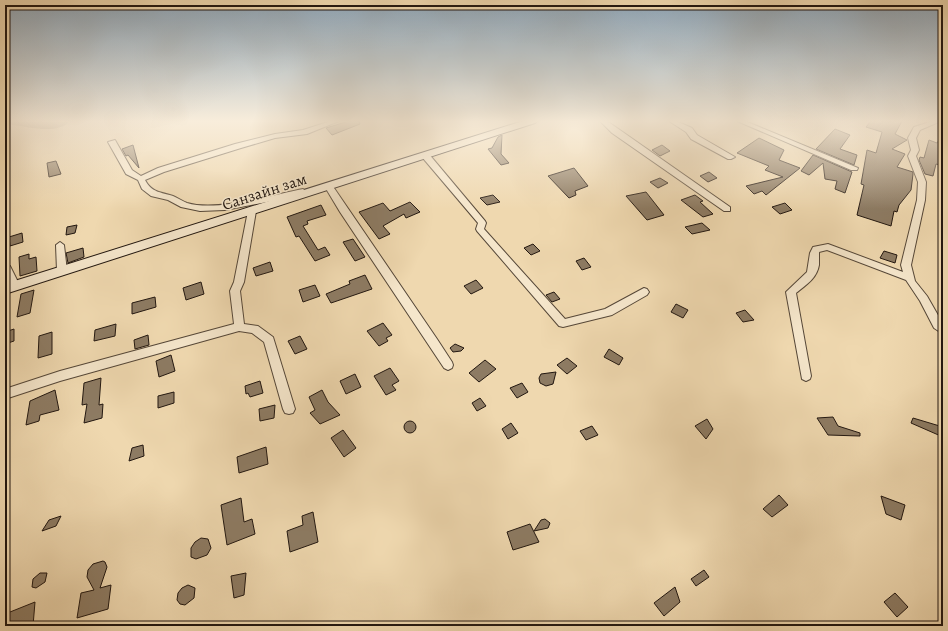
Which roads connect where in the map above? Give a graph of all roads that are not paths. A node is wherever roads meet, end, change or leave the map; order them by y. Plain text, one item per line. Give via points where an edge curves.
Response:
1 (117, 150) edge
2 (224, 150) edge
3 (439, 150) edge
4 (643, 150) edge
5 (719, 150) edge
6 (812, 150) edge
7 (915, 150) edge
8 (425, 155) junction
9 (731, 157) dead end
10 (854, 168) dead end
11 (141, 179) junction
12 (325, 188) junction
13 (727, 209) dead end
14 (252, 211) junction
15 (60, 245) dead end
16 (8, 268) dead end
17 (62, 271) junction
18 (910, 278) junction
19 (10, 288) edge
20 (644, 292) dead end
21 (239, 327) junction
22 (943, 330) edge
23 (448, 365) dead end
24 (806, 376) dead end
25 (5, 394) edge
26 (289, 409) dead end

1 - 11 street via 129,172
2 - 11 street
3 - 8 main road, Санзайн зам
4 - 13 street
5 - 9 street
6 - 10 street
7 - 18 street via 912,156 922,182 921,200 906,265
8 - 12 main road, Санзайн зам
8 - 20 street via 482,223 480,230 563,323 608,312
11 - 12 street via 145,187 154,194 200,208 225,207
12 - 14 main road, Санзайн зам
12 - 23 street via 419,318
14 - 17 main road, Санзайн зам
14 - 21 street via 235,291
15 - 17 street
16 - 19 street
17 - 19 main road, Санзайн зам
18 - 22 street
18 - 24 street via 828,247 816,249 813,254 812,274 791,292
21 - 25 street via 60,376
21 - 26 street via 254,328 269,340

